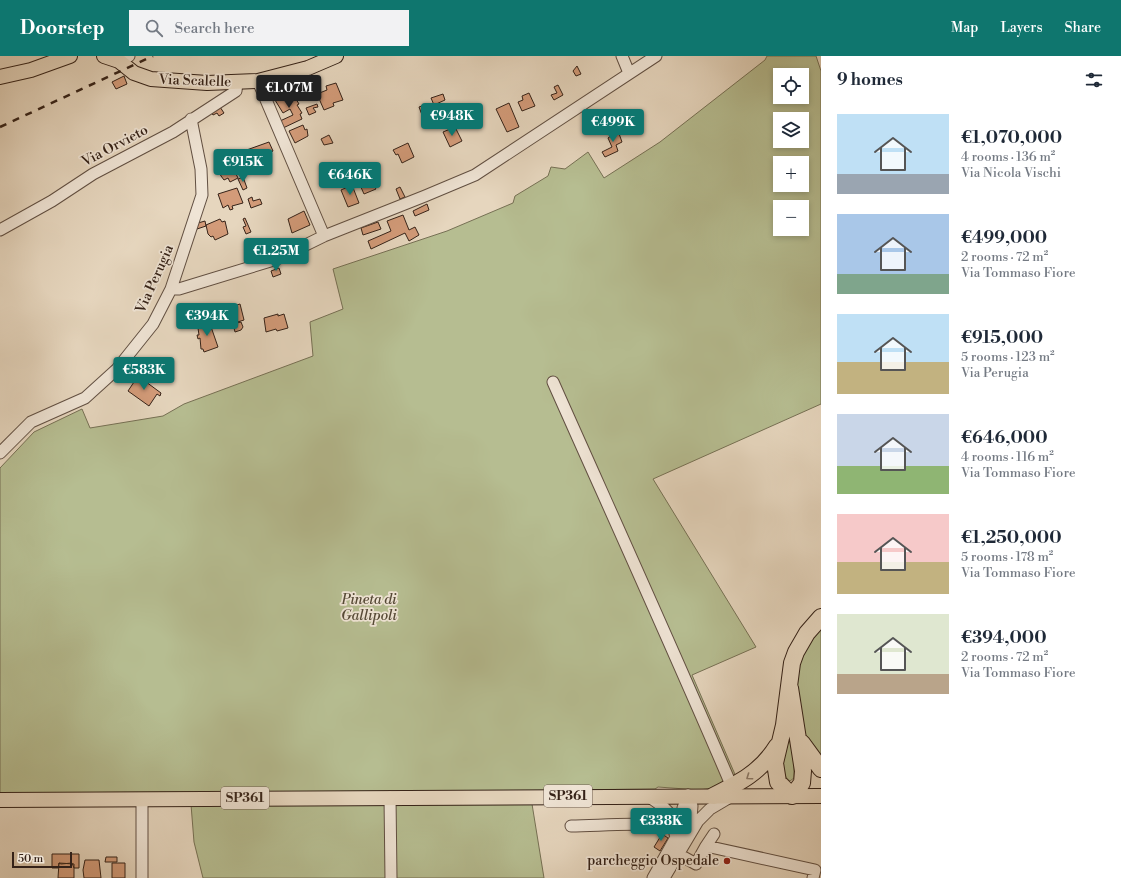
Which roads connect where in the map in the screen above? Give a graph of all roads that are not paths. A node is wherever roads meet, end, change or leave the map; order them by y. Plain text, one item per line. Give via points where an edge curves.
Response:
1 (70, 56) edge
2 (104, 56) edge
3 (336, 56) edge
4 (622, 56) edge
5 (656, 56) edge
6 (124, 58) edge
7 (629, 73) junction
8 (0, 77) edge
9 (258, 81) junction
10 (237, 83) junction
11 (191, 119) junction
12 (0, 230) edge
13 (324, 236) junction
14 (171, 288) junction
15 (553, 382) dead end
16 (0, 453) edge
17 (821, 617) edge
18 (790, 688) junction
19 (795, 724) junction
20 (780, 742) junction
21 (821, 769) edge
22 (733, 791) junction
23 (688, 795) junction
24 (646, 796) junction
25 (713, 796) joint
26 (792, 796) junction
27 (821, 796) edge
28 (390, 797) junction
29 (142, 799) junction
30 (0, 800) edge
31 (571, 826) dead end
32 (682, 830) junction
33 (714, 834) dead end
34 (706, 846) junction
35 (678, 854) junction
36 (142, 878) edge
37 (391, 878) edge
38 (653, 878) edge
39 (664, 878) edge
40 (813, 878) edge

1 - 8 main road via 31,70
2 - 6 main road, Via Scalelle
3 - 9 main road, Via Scalelle via 308,68
4 - 7 street
5 - 7 street
6 - 10 main road, Via Scalelle via 134,73 151,79
7 - 13 street via 475,174
9 - 10 main road, Via Scalelle
9 - 13 street
10 - 11 street, Via Orvieto via 236,91
11 - 12 street, Via Orvieto via 173,132 93,174
11 - 14 street, Via Perugia via 201,169 202,195
13 - 14 street via 277,259 179,289
14 - 16 street, Via Perugia via 153,324 102,384 85,398 32,422
15 - 22 street via 666,631
17 - 18 highway via 807,633 796,652 792,663
18 - 19 highway
18 - 20 highway
19 - 21 highway via 808,753
19 - 26 highway via 803,759 803,777 801,786
20 -> 22 highway via 764,764
20 - 26 highway via 775,763 776,778
22 - 25 highway
22 - 26 main road
22 - 32 street
23 - 24 main road, SP361
23 - 25 main road, SP361
23 - 32 street via 692,806
24 - 28 main road, SP361
24 - 32 street via 661,804
26 - 27 main road
28 - 29 main road, SP361
28 - 37 street
29 - 30 main road, SP361
29 - 36 street
31 - 32 street via 659,826
32 - 35 street
32 - 38 street
33 - 34 street
34 - 35 street via 696,864
34 - 40 street via 815,870
35 - 39 street

